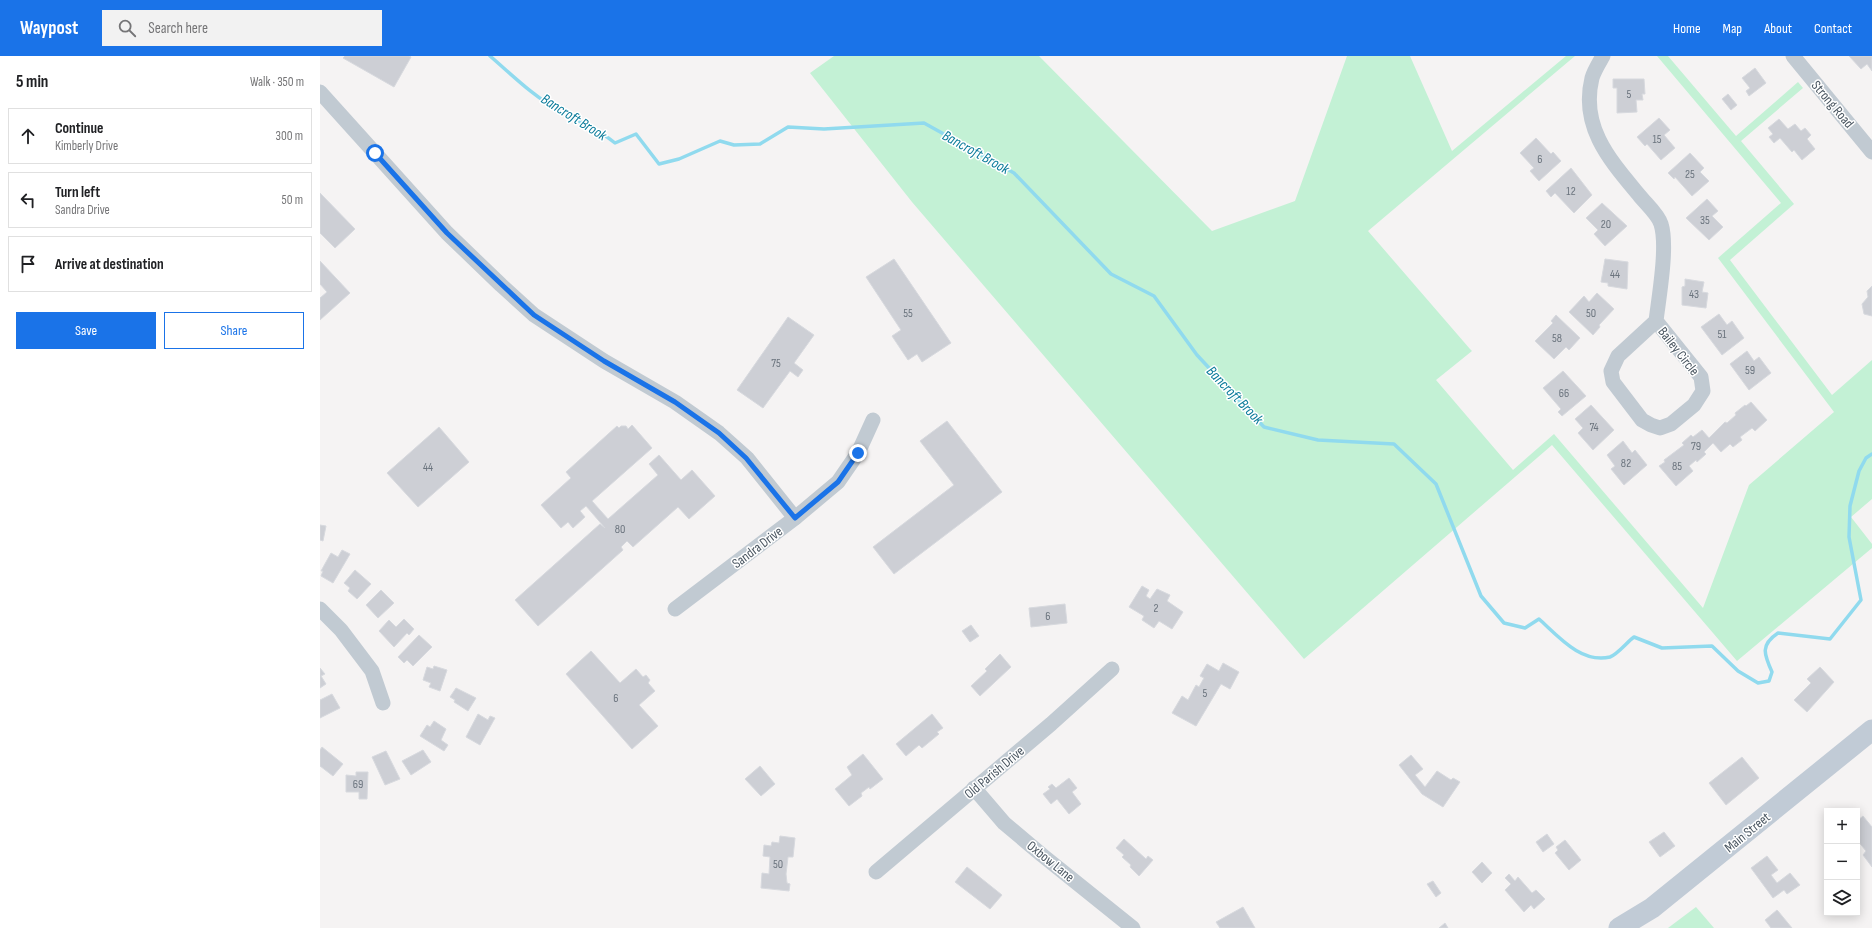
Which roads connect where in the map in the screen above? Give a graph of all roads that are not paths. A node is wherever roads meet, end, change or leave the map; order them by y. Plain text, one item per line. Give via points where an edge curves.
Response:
1 (1603, 56) edge
2 (1793, 56) edge
3 (320, 92) edge
4 (1872, 152) edge
5 (1656, 321) junction
6 (873, 420) dead end
7 (795, 518) junction
8 (320, 609) edge
9 (675, 609) dead end
10 (1112, 669) dead end
11 (383, 703) dead end
12 (1872, 730) edge
13 (974, 788) junction
14 (876, 872) dead end
15 (1133, 928) edge
16 (1619, 928) edge

1 - 5 street, Bailey Circle via 1593,77 1590,96 1597,135 1608,157 1660,222 1664,241
2 - 4 street, Strong Road
3 - 7 street via 447,233 534,315 604,361 675,402 719,433 746,458
5 - 5 street, Bailey Circle via 1618,356 1611,371 1613,382 1642,420 1660,428 1670,424 1694,405 1703,391 1701,377
6 - 7 street, Sandra Drive via 858,453 838,482
7 - 9 street, Sandra Drive
8 - 11 street via 341,630 372,671
10 - 13 street, Old Parish Drive
12 - 16 street, Main Street via 1652,908
13 - 14 street, Old Parish Drive
13 - 15 street, Oxbow Lane via 1004,823

